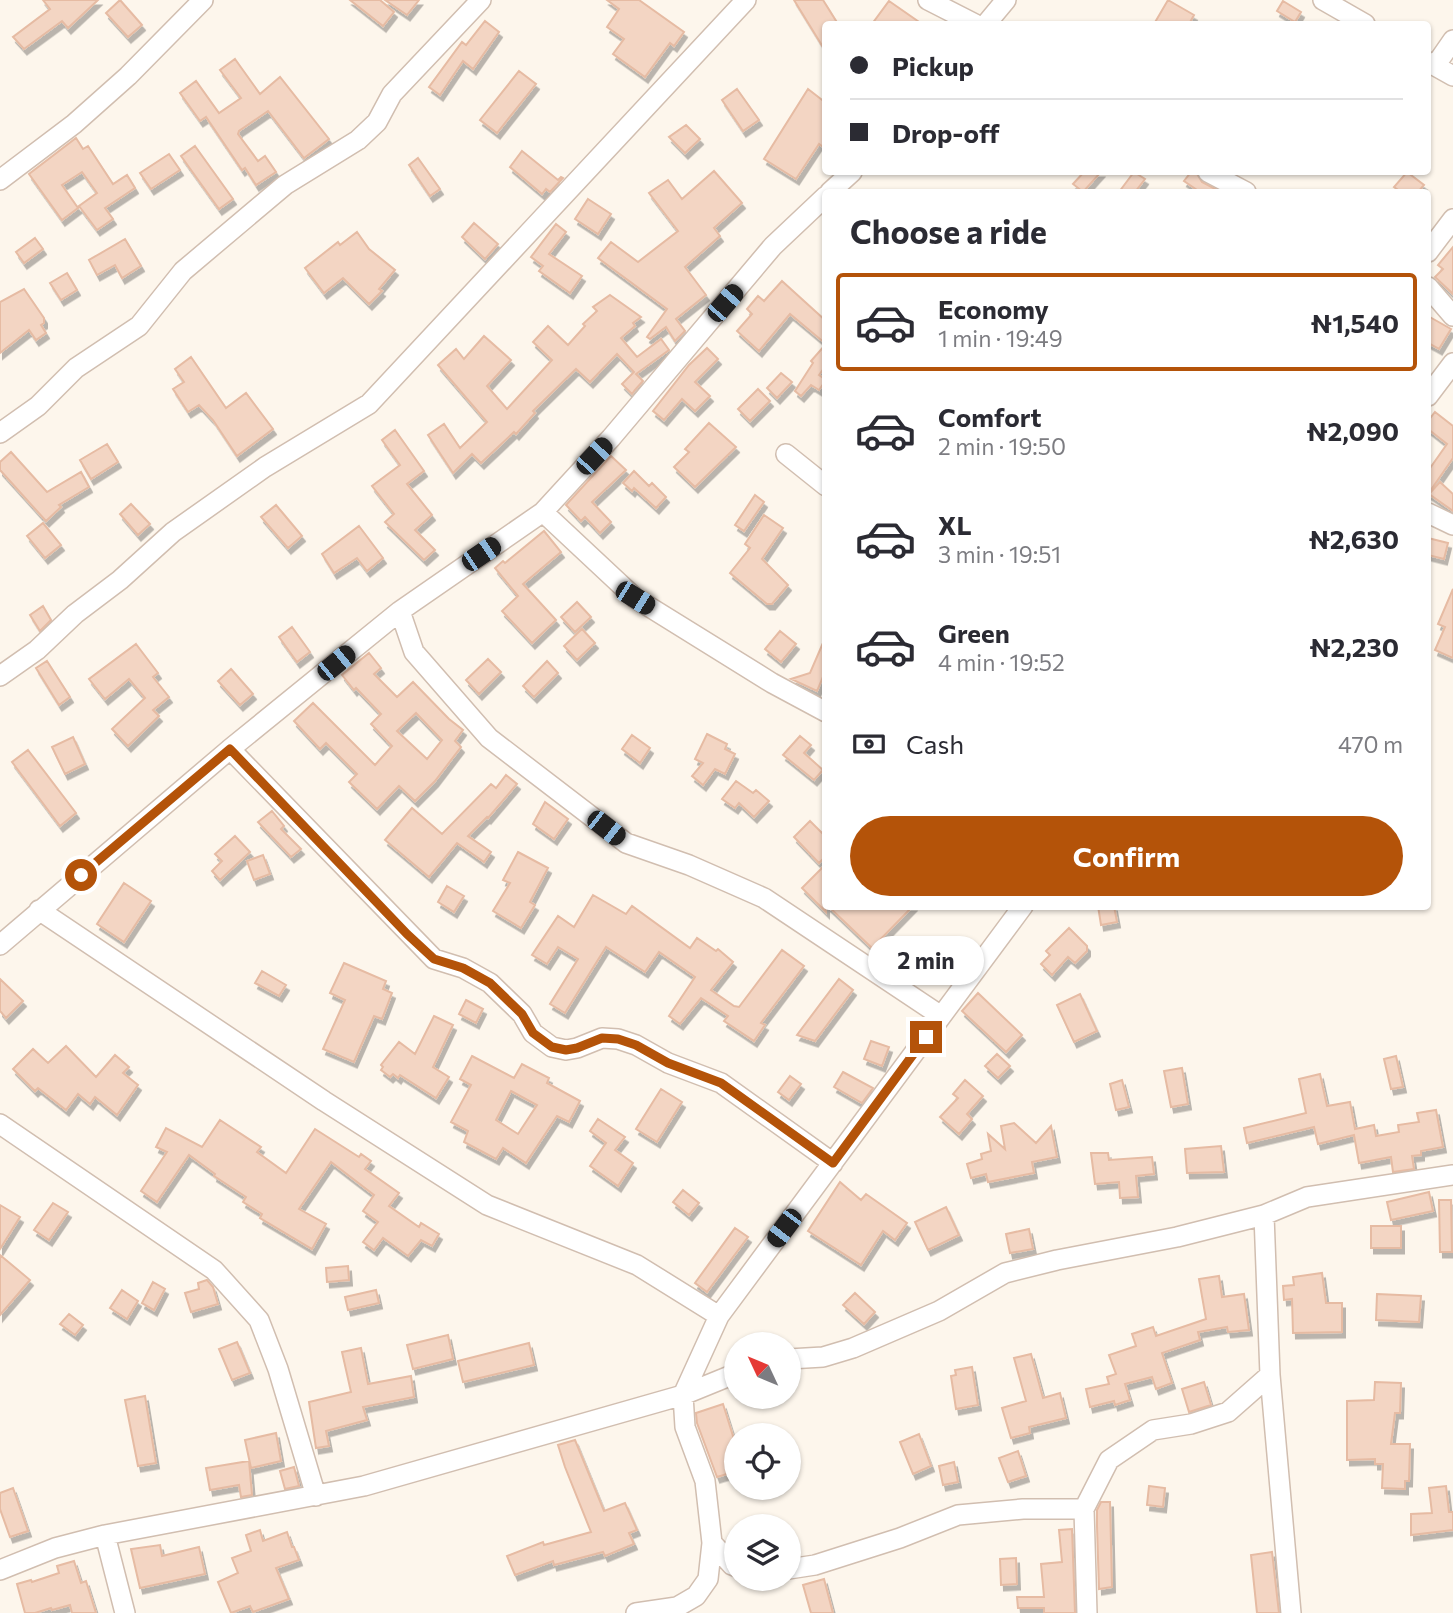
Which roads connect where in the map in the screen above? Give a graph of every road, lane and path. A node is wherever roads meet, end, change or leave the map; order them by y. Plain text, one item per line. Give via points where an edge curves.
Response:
1 (203, 0) edge
2 (481, 0) edge
3 (746, 0) edge
4 (928, 0) edge
5 (1006, 0) edge
6 (1323, 0) edge
7 (969, 21) edge
8 (988, 21) edge
9 (1360, 21) edge
10 (1453, 40) edge
11 (1431, 64) edge
12 (1453, 76) edge
13 (849, 175) edge
14 (1214, 175) edge
15 (0, 180) edge
16 (833, 189) edge
17 (1240, 189) edge
18 (822, 200) edge
19 (1453, 219) edge
20 (1431, 248) edge
21 (1431, 290) edge
22 (1453, 316) edge
23 (1453, 363) edge
24 (1431, 392) edge
25 (0, 433) edge
26 (786, 454) dead end
27 (822, 483) edge
28 (542, 512) junction
29 (1431, 514) edge
30 (1453, 525) edge
31 (400, 611) junction
32 (0, 676) edge
33 (822, 710) edge
34 (230, 749) junction
35 (39, 910) junction
36 (1020, 910) edge
37 (0, 945) edge
38 (942, 1016) junction
39 (0, 1124) edge
40 (833, 1163) junction
41 (1453, 1175) edge
42 (1264, 1215) junction
43 (719, 1316) junction
44 (802, 1358) edge
45 (1270, 1375) junction
46 (724, 1378) edge
47 (683, 1395) junction
48 (316, 1496) junction
49 (1084, 1508) junction
50 (105, 1535) junction
51 (712, 1542) junction
52 (724, 1556) edge
53 (801, 1567) edge
54 (0, 1570) edge
55 (125, 1613) edge
56 (636, 1613) edge
57 (1087, 1613) edge
58 (1291, 1613) edge

1 - 15 street via 119,85
2 - 25 street via 392,94 377,122 285,185 183,271 139,326 76,368 38,406
3 - 32 street via 369,404 265,467 173,532 37,650
4 - 7 street
5 - 8 street
6 - 9 street
10 - 11 street
11 - 12 street
13 - 16 street
14 - 17 street
18 - 28 street via 773,246 611,438
19 - 20 street
21 - 22 street
23 - 24 street
26 - 27 street
28 - 31 street
28 - 33 street via 635,598
29 - 30 street
31 - 34 street
31 - 38 street via 414,652 489,738 626,843 764,898
34 - 35 street
34 - 40 street via 434,959 490,983 522,1014 533,1033 552,1047 566,1050 602,1038 636,1045 721,1083
35 - 37 street
35 - 43 street via 487,1205 637,1265
36 - 38 street
38 - 40 street
39 - 48 street via 214,1270 259,1320
40 - 43 street
41 - 42 street via 1307,1197
42 - 44 street via 1005,1273 939,1311 853,1349
42 - 45 street
43 - 47 street
45 - 49 street via 1228,1412 1153,1430 1109,1460
45 - 58 street
46 - 47 street
47 - 48 street
47 - 51 street via 685,1427 705,1482
48 - 50 street
49 - 53 street via 958,1515 900,1538
49 - 57 street
50 - 54 street
50 - 55 street
51 - 52 street
51 - 56 street via 708,1579 696,1596 677,1607

